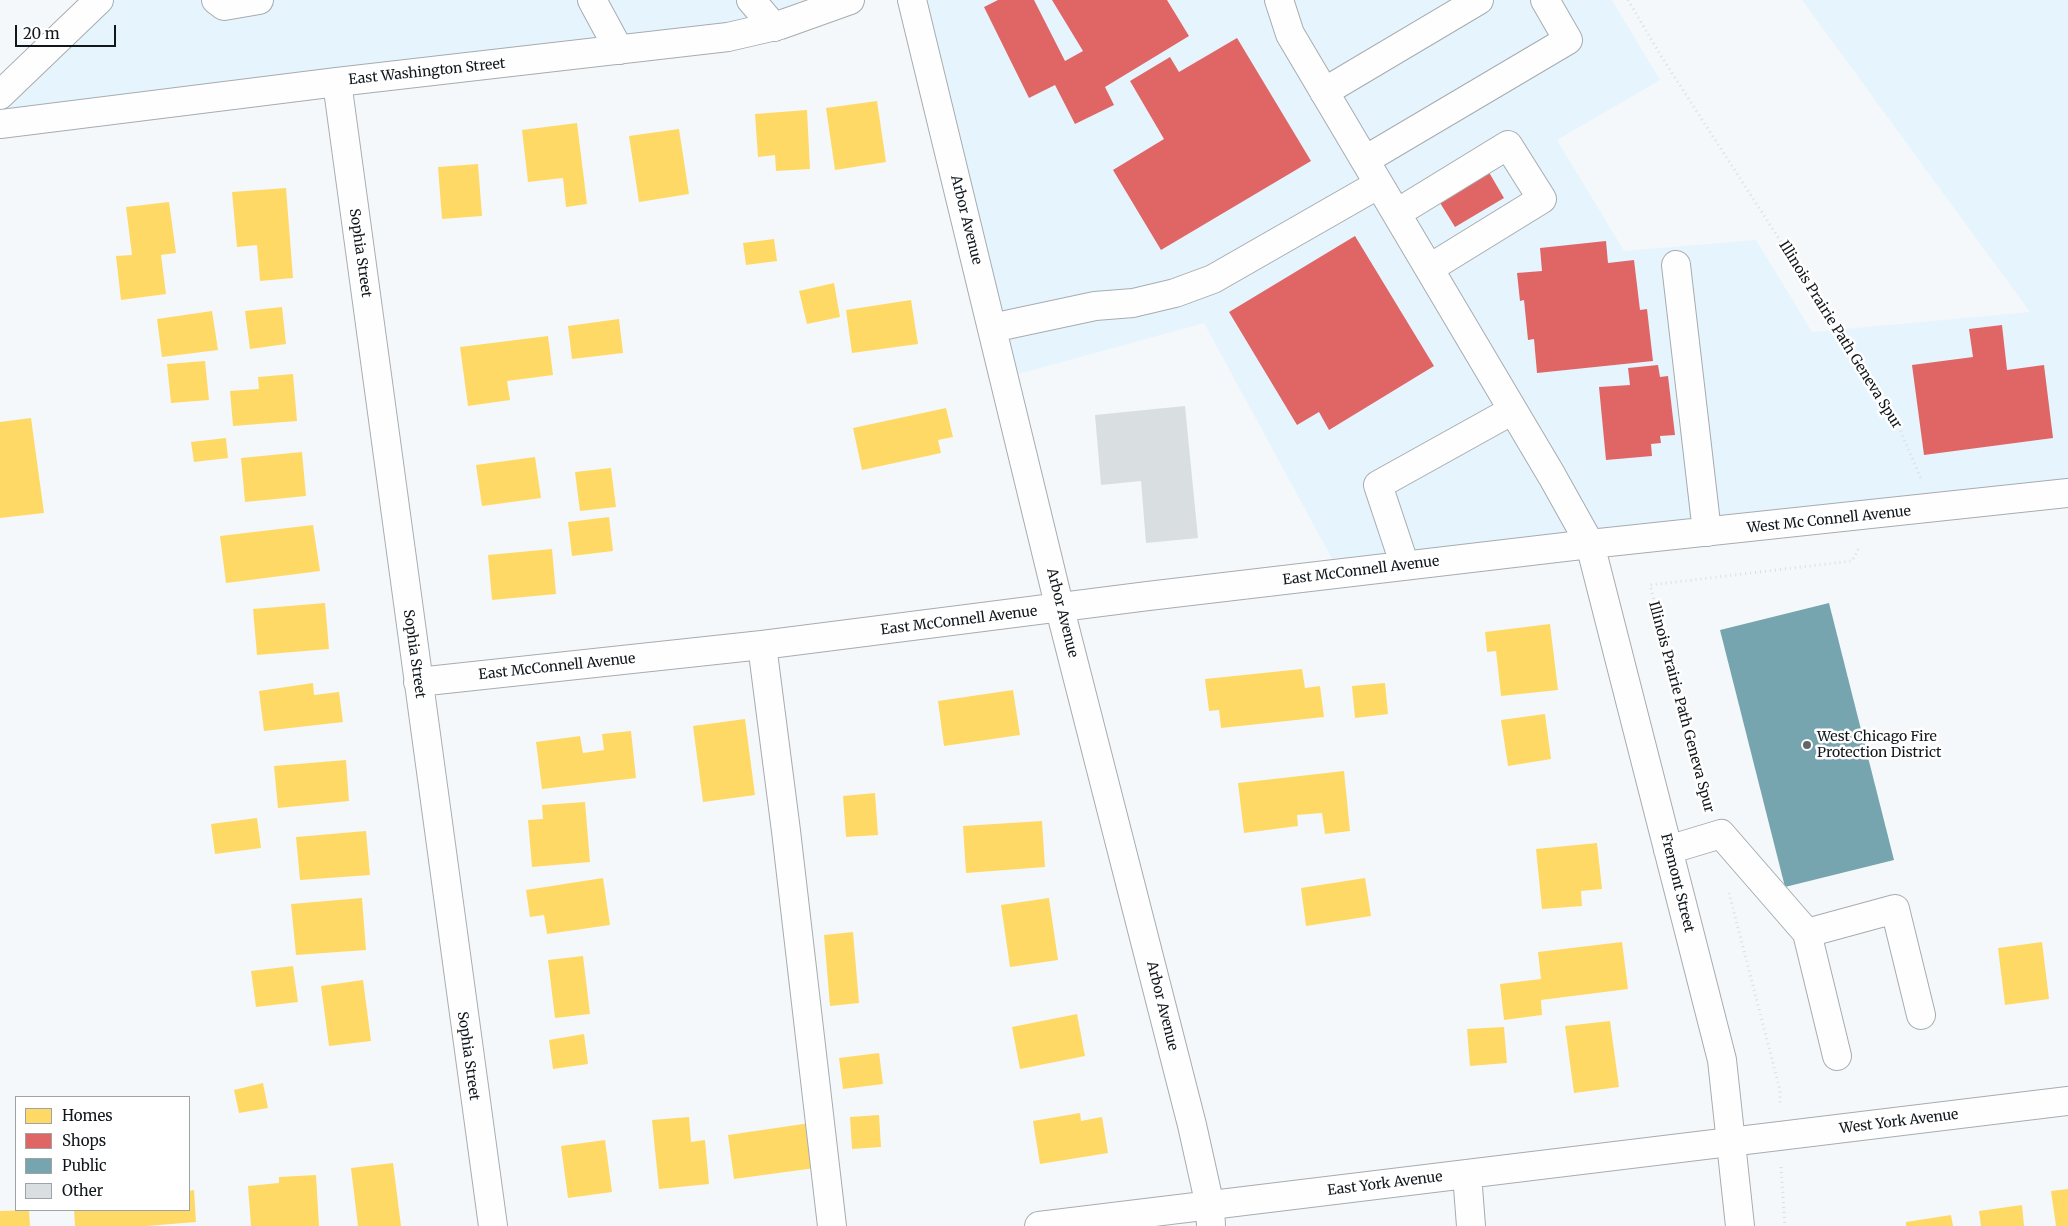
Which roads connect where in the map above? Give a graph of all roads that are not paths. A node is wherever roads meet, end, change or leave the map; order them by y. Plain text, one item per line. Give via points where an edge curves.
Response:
1 (99, 0) edge
2 (216, 0) edge
3 (259, 0) edge
4 (592, 0) edge
5 (751, 0) edge
6 (850, 0) edge
7 (912, 0) edge
8 (1279, 0) edge
9 (1479, 0) edge
10 (1545, 0) edge
11 (774, 27) junction
12 (618, 50) junction
13 (337, 82) junction
14 (1324, 92) junction
15 (0, 95) edge
16 (0, 124) edge
17 (1365, 160) junction
18 (1379, 184) junction
19 (1397, 213) junction
20 (1676, 265) dead end
21 (1430, 268) junction
22 (992, 328) junction
23 (1514, 410) junction
24 (2068, 493) edge
25 (1707, 532) junction
26 (1590, 544) junction
27 (1405, 566) junction
28 (1060, 609) junction
29 (762, 645) junction
30 (418, 682) junction
31 (1668, 850) junction
32 (1807, 933) junction
33 (1921, 1015) dead end
34 (1837, 1056) dead end
35 (2068, 1101) edge
36 (1731, 1142) junction
37 (1467, 1174) junction
38 (1210, 1216) edge
39 (492, 1226) edge
40 (832, 1226) edge
41 (1039, 1226) edge
42 (1471, 1226) edge
43 (1740, 1226) edge

1 - 15 street
2 - 3 street via 224,6
4 - 12 street
5 - 11 street
6 - 11 street, East Washington Street
7 - 22 street, Arbor Avenue
8 - 14 street, Fremont Street via 1290,34
9 - 14 street
10 - 17 street via 1568,40
11 - 12 street, East Washington Street via 728,37
12 - 13 street, East Washington Street
13 - 16 street, East Washington Street
13 - 30 street, Sophia Street
14 - 17 street, Fremont Street
17 - 18 street, Fremont Street
18 - 19 street, Fremont Street
18 - 22 street via 1221,274 1175,293
19 - 21 street, Fremont Street
19 - 21 street via 1508,145 1542,199
20 - 25 street
21 - 23 street, Fremont Street
22 - 28 street, Arbor Avenue
23 - 26 street, Fremont Street
23 - 27 street via 1378,485
24 - 25 street, West Mc Connell Avenue
25 - 26 street, West Mc Connell Avenue
26 - 27 street, East McConnell Avenue
26 - 31 street, Fremont Street
27 - 28 street, East McConnell Avenue
28 - 29 street, East McConnell Avenue
28 - 38 street, Arbor Avenue via 1192,1125
29 - 30 street, East McConnell Avenue
29 - 40 street
30 - 39 street, Sophia Street
31 - 32 street via 1721,834
31 - 36 street, Fremont Street via 1722,1060
32 - 33 street via 1895,909
32 - 34 street
35 - 36 street, West York Avenue
36 - 37 street, East York Avenue
36 - 43 street, Fremont Street
37 - 38 street, East York Avenue
37 - 42 street
38 - 41 street, East York Avenue

